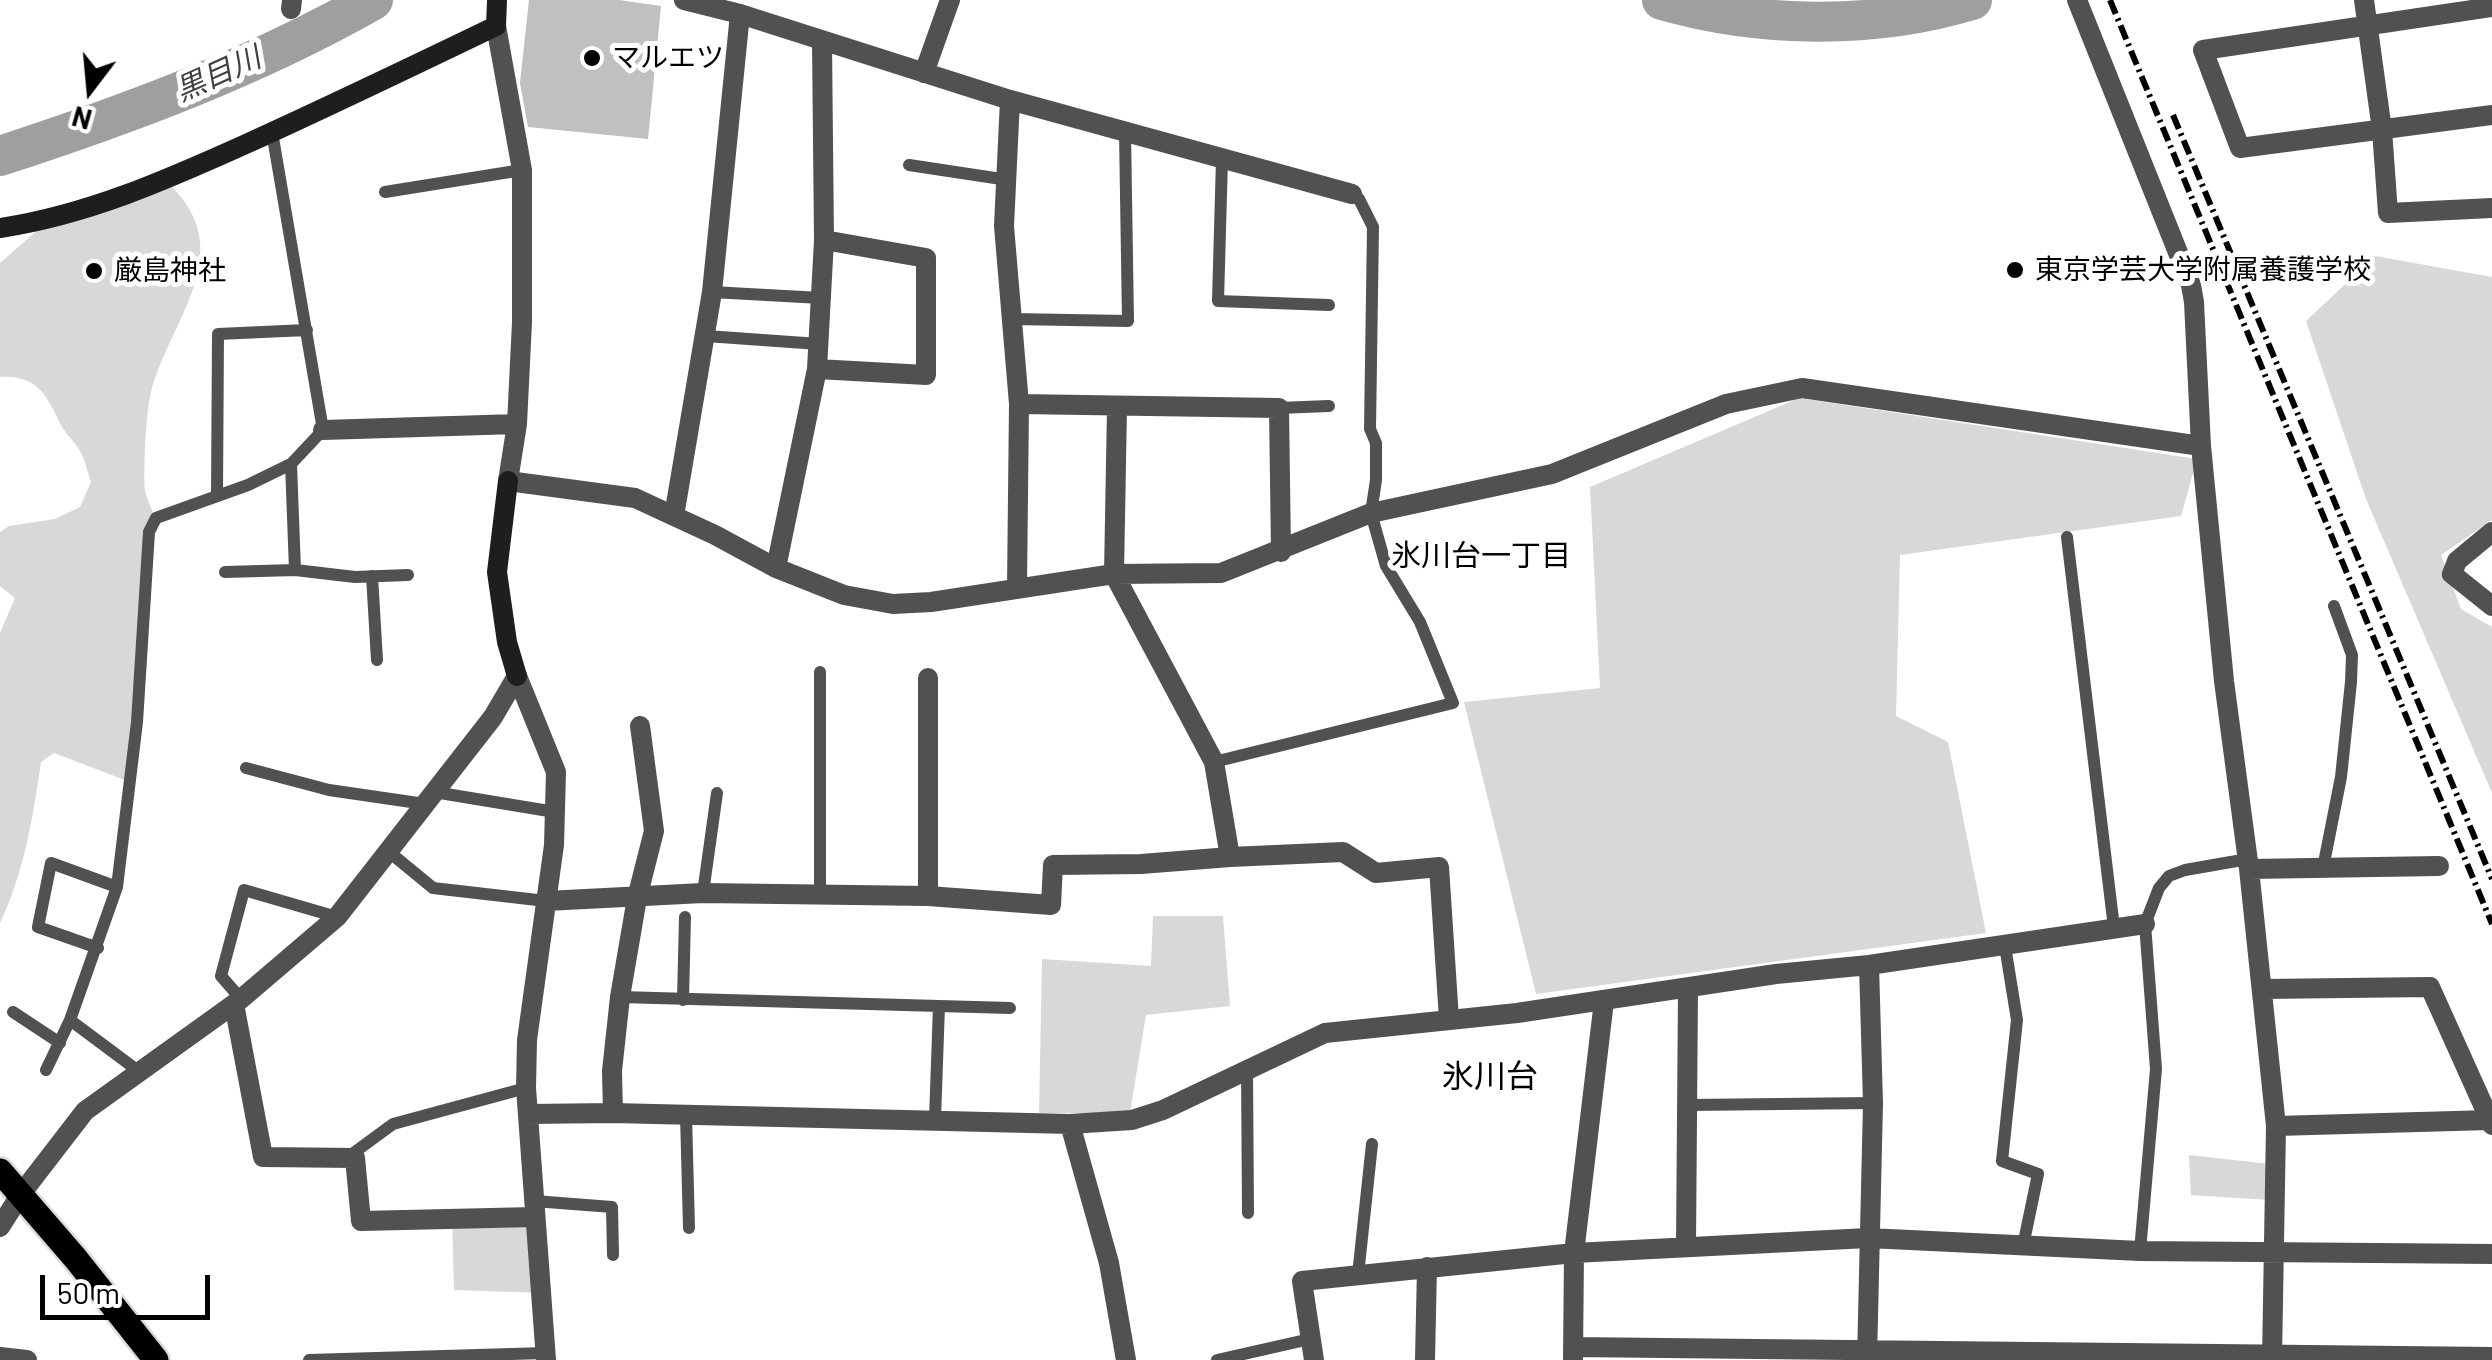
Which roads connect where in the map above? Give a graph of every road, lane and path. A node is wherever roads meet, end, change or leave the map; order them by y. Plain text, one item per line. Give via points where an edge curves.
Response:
1 (497, 0) edge
2 (684, 0) edge
3 (950, 0) edge
4 (2077, 0) edge
5 (2364, 0) edge
6 (2492, 8) edge
7 (740, 14) junction
8 (2368, 24) junction
9 (496, 26) junction
10 (822, 42) junction
11 (924, 73) junction
12 (1010, 100) junction
13 (2492, 115) edge
14 (2382, 130) junction
15 (272, 132) junction
16 (1125, 132) junction
17 (1222, 159) junction
18 (909, 165) dead end
19 (522, 170) junction
20 (1008, 180) junction
21 (384, 192) dead end
22 (1352, 194) joint
23 (2492, 208) edge
24 (0, 228) edge
25 (824, 240) junction
26 (712, 292) junction
27 (821, 298) junction
28 (1330, 305) dead end
29 (1012, 319) junction
30 (307, 330) junction
31 (706, 336) junction
32 (820, 344) junction
33 (817, 370) junction
34 (1018, 404) junction
35 (1117, 406) junction
36 (1329, 406) dead end
37 (1278, 408) junction
38 (517, 424) junction
39 (322, 430) junction
40 (2202, 446) junction
41 (291, 464) junction
42 (508, 481) junction
43 (217, 494) junction
44 (1371, 513) junction
45 (674, 516) junction
46 (2492, 532) edge
47 (2066, 537) dead end
48 (1280, 552) junction
49 (776, 568) junction
50 (296, 570) junction
51 (225, 572) dead end
52 (1114, 574) junction
53 (408, 575) dead end
54 (372, 576) junction
55 (1017, 588) junction
56 (2334, 606) dead end
57 (2492, 606) edge
58 (377, 660) dead end
59 (820, 672) dead end
60 (518, 676) junction
61 (928, 678) dead end
62 (640, 726) dead end
63 (1214, 762) junction
64 (246, 768) dead end
65 (717, 793) dead end
66 (430, 798) junction
67 (555, 812) junction
68 (388, 851) junction
69 (1230, 857) junction
70 (2249, 864) junction
71 (2439, 866) dead end
72 (2323, 868) junction
73 (117, 887) junction
74 (703, 892) junction
75 (820, 894) junction
76 (928, 896) junction
77 (638, 898) junction
78 (546, 901) junction
79 (686, 916) dead end
80 (338, 917) junction
81 (2144, 924) junction
82 (2114, 928) junction
83 (2004, 946) junction
84 (98, 948) junction
85 (1869, 965) junction
86 (1688, 988) junction
87 (2263, 989) junction
88 (620, 997) junction
89 (683, 1000) junction
90 (1604, 1001) junction
91 (238, 1002) junction
92 (938, 1006) junction
93 (1010, 1008) dead end
94 (12, 1012) dead end
95 (1449, 1019) junction
96 (70, 1020) junction
97 (60, 1042) junction
98 (46, 1070) dead end
99 (138, 1070) junction
100 (1248, 1070) junction
101 (526, 1088) junction
102 (1873, 1103) junction
103 (1689, 1105) junction
104 (613, 1113) junction
105 (528, 1114) junction
106 (686, 1114) junction
107 (935, 1119) junction
108 (2491, 1123) edge
109 (1070, 1124) junction
110 (2276, 1126) junction
111 (1372, 1144) dead end
112 (346, 1158) junction
113 (0, 1171) edge
114 (21, 1194) junction
115 (534, 1209) junction
116 (1248, 1213) dead end
117 (0, 1227) edge
118 (690, 1228) dead end
119 (1868, 1238) junction
120 (1686, 1246) junction
121 (2023, 1246) junction
122 (2140, 1250) junction
123 (1574, 1253) junction
124 (2274, 1253) junction
125 (2492, 1254) edge
126 (613, 1255) dead end
127 (1427, 1268) junction
128 (1358, 1275) junction
129 (1312, 1350) edge
130 (1573, 1354) edge
131 (1868, 1355) edge
132 (546, 1356) edge
133 (2492, 1356) edge
134 (0, 1357) edge
135 (2272, 1357) edge
136 (27, 1360) edge
137 (155, 1360) edge
138 (310, 1360) edge
139 (1126, 1360) edge
140 (1216, 1360) edge
141 (1425, 1360) edge

1 - 9 street
2 - 7 street
3 - 11 street
4 - 40 street via 2191,285
5 - 8 street
6 - 8 street
7 - 10 street
7 - 26 street
8 - 14 street
8 - 14 street via 2203,50 2240,148
9 - 15 street
9 - 19 street
10 - 11 street
10 - 25 street
11 - 12 street
12 - 16 street
12 - 20 street
13 - 14 street
14 - 23 street via 2388,213
15 - 24 street via 101,204
15 - 30 lane
16 - 17 street
16 - 29 lane via 1128,321
17 - 22 street
17 - 28 lane via 1218,301
18 - 20 lane
19 - 21 lane
19 - 38 street
20 - 29 street via 1004,226
22 - 44 lane via 1373,227
25 - 27 street
25 - 33 street via 926,258 926,375
26 - 27 lane
26 - 31 street
27 - 32 street
29 - 34 street
30 - 39 lane
30 - 43 lane via 218,334
31 - 32 lane
31 - 45 street
32 - 33 street
33 - 49 street
34 - 35 street
34 - 55 street
35 - 37 street
35 - 52 street
36 - 37 lane
37 - 48 street
38 - 39 street
38 - 42 street
39 - 41 lane
40 - 44 street via 1802,388 1726,404 1552,474
40 - 70 street
41 - 43 lane
41 - 50 lane
42 - 45 street via 635,498
42 - 60 street via 498,572
43 - 73 lane via 156,518 149,532 137,722
44 - 48 street
44 - 63 lane via 1386,566 1420,622 1453,703
45 - 49 street
46 - 57 street via 2452,574
47 - 82 lane
48 - 52 street via 1221,573
49 - 55 street via 844,595 893,604
50 - 51 lane
50 - 54 lane
52 - 55 street
52 - 63 street
53 - 54 lane
54 - 58 lane
56 - 72 lane via 2352,668
59 - 75 lane
60 - 66 street
60 - 67 street via 556,772
61 - 76 street
62 - 77 street via 654,831
63 - 69 street
64 - 66 lane via 329,790
65 - 74 lane
66 - 67 lane
66 - 68 street
67 - 78 street
68 - 78 lane via 433,888
68 - 80 street
69 - 76 street via 1053,865 1051,905
69 - 95 street via 1342,852 1376,873 1440,867
70 - 72 street
70 - 81 lane via 2169,876
70 - 87 street
71 - 72 street
73 - 84 lane
73 - 84 lane via 52,864 38,927
74 - 75 street
74 - 77 street
75 - 76 street
77 - 78 street
77 - 88 street
78 - 101 street
79 - 89 lane
80 - 91 street
80 - 91 lane via 244,890 221,976
81 - 82 street
81 - 122 lane via 2156,1068
82 - 83 street
83 - 85 street
83 - 121 lane via 2017,1020 2002,1161 2038,1174
84 - 96 lane
85 - 86 street
85 - 102 street
86 - 90 street
86 - 103 street
87 - 108 street via 2430,987
87 - 110 street
88 - 89 lane
88 - 104 street
89 - 92 lane
90 - 95 street
90 - 123 street
91 - 99 street
91 - 112 street via 263,1158
92 - 93 lane
92 - 107 lane
94 - 97 lane
95 - 100 street via 1325,1033
96 - 97 lane
96 - 99 lane
97 - 98 lane
99 - 114 street via 85,1110
100 - 109 street via 1132,1120
100 - 116 lane
101 - 105 street
101 - 112 lane via 393,1124
102 - 103 lane
102 - 119 street
103 - 120 street
104 - 105 street
104 - 106 street
105 - 115 street
106 - 107 street
106 - 118 lane
107 - 109 street
108 - 110 street
109 - 139 street
110 - 124 street
111 - 128 lane
112 - 115 street via 355,1158 361,1221
113 - 114 main road
114 - 117 street
114 - 137 main road
115 - 126 lane via 612,1207
115 - 132 street
119 - 120 street
119 - 121 street
119 - 131 street
120 - 123 street
121 - 122 street
122 - 124 street
123 - 127 street
123 - 130 street
124 - 125 street
124 - 135 street
127 - 128 street
127 - 141 street
128 - 129 street via 1302,1281
129 - 140 lane
130 - 131 street
131 - 135 street
132 - 138 lane
133 - 135 street
134 - 136 street

